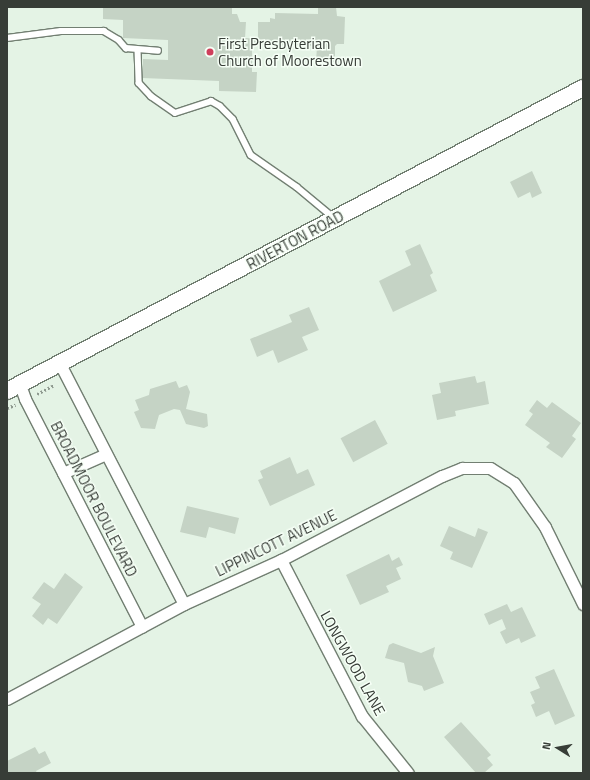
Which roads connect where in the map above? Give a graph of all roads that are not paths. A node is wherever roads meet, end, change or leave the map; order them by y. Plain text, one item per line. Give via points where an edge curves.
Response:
1 (7, 38) edge
2 (138, 50) junction
3 (158, 51) dead end
4 (583, 88) edge
5 (335, 218) junction
6 (60, 364) junction
7 (13, 388) edge
8 (106, 454) junction
9 (63, 473) junction
10 (281, 560) junction
11 (583, 602) edge
12 (184, 604) junction
13 (142, 627) junction
14 (7, 699) edge
15 (408, 773) edge

1 - 2 lane via 61,31 104,31 119,40 126,48
2 - 3 lane
2 - 5 lane via 139,82 152,96 175,112 186,111 211,100 233,119 250,155 297,187
4 - 5 main road, RIVERTON ROAD
5 - 6 main road, RIVERTON ROAD
6 - 7 main road, RIVERTON ROAD
6 - 8 street, BROADMOOR BOULEVARD
7 - 9 street, BROADMOOR BOULEVARD
8 - 9 street
8 - 12 street, BROADMOOR BOULEVARD
9 - 13 street, BROADMOOR BOULEVARD
10 - 11 street, LIPPINCOTT AVENUE via 442,476 462,468 490,468 504,475 528,500 545,527
10 - 12 street, LIPPINCOTT AVENUE
10 - 15 street, LONGWOOD LANE via 362,716
12 - 13 street, LIPPINCOTT AVENUE
13 - 14 street, LIPPINCOTT AVENUE

